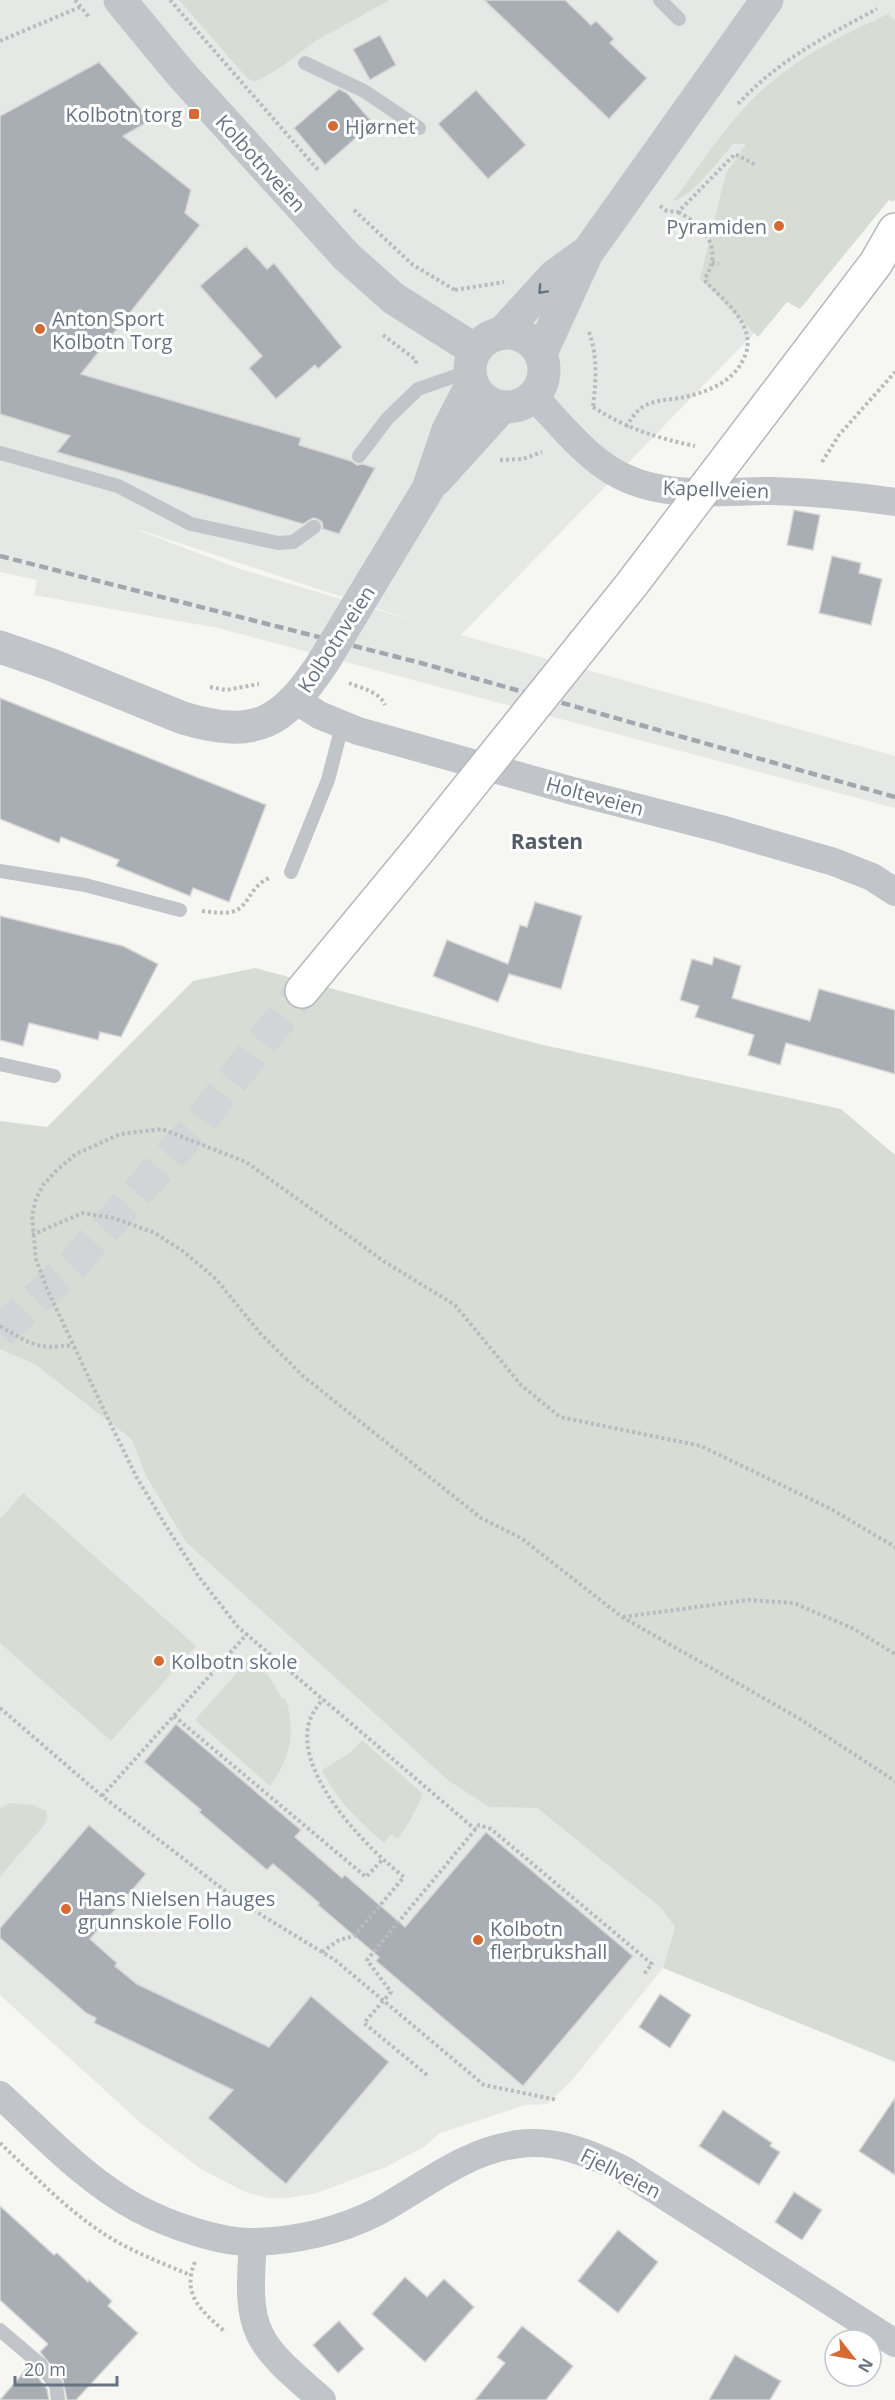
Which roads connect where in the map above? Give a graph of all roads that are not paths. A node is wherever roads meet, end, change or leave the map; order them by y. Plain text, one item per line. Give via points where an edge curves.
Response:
1 (120, 0) edge
2 (660, 0) edge
3 (767, 0) edge
4 (679, 19) dead end
5 (305, 63) dead end
6 (419, 128) dead end
7 (895, 230) edge
8 (587, 253) junction
9 (885, 256) edge
10 (541, 353) junction
11 (480, 359) junction
12 (534, 397) junction
13 (501, 408) junction
14 (0, 453) edge
15 (359, 456) dead end
16 (428, 489) junction
17 (895, 501) edge
18 (314, 527) dead end
19 (0, 646) edge
20 (296, 700) junction
21 (342, 726) junction
22 (0, 871) edge
23 (291, 872) road end
24 (895, 892) edge
25 (180, 910) road end
26 (302, 991) tunnel mouth
27 (0, 1064) edge
28 (54, 1076) dead end
29 (0, 2095) edge
30 (253, 2242) junction
31 (0, 2330) edge
32 (895, 2343) edge
33 (58, 2400) edge
34 (322, 2400) edge

1 - 11 street, Kolbotnveien via 347,257 393,298
2 - 4 lane
3 - 8 street
5 - 6 lane via 364,90
7 - 9 main road
8 - 10 street
8 -> 11 street via 554,276
9 - 26 main road, bridge via 632,584
10 - 11 street, Kolbotnveien via 524,337 513,333
10 - 12 street via 544,376
11 - 13 street, Kolbotnveien via 483,399
11 - 15 lane via 418,389 387,419
11 - 16 street, Kolbotnveien via 443,441
12 - 13 street via 518,406
12 - 17 street, Kapellveien via 607,468 628,479 696,493 808,493
13 - 16 street, Kolbotnveien
14 - 18 lane via 118,486 191,524 278,543 293,542
16 - 20 street, Kolbotnveien, bridge via 321,666
19 - 20 street, Kolbotnveien via 205,724 247,728 268,721
20 - 21 street, Holteveien
21 - 23 lane via 328,780
21 - 24 street, Holteveien via 834,862
22 - 25 lane via 85,885
27 - 28 lane
29 - 30 street, Fjellveien via 101,2185 137,2208 207,2234
30 - 32 street, Fjellveien via 315,2234 346,2224 375,2212 459,2163 493,2150 520,2144 550,2144 575,2149 624,2170
30 - 34 street via 249,2286 261,2341
31 - 33 lane via 40,2364 56,2385

